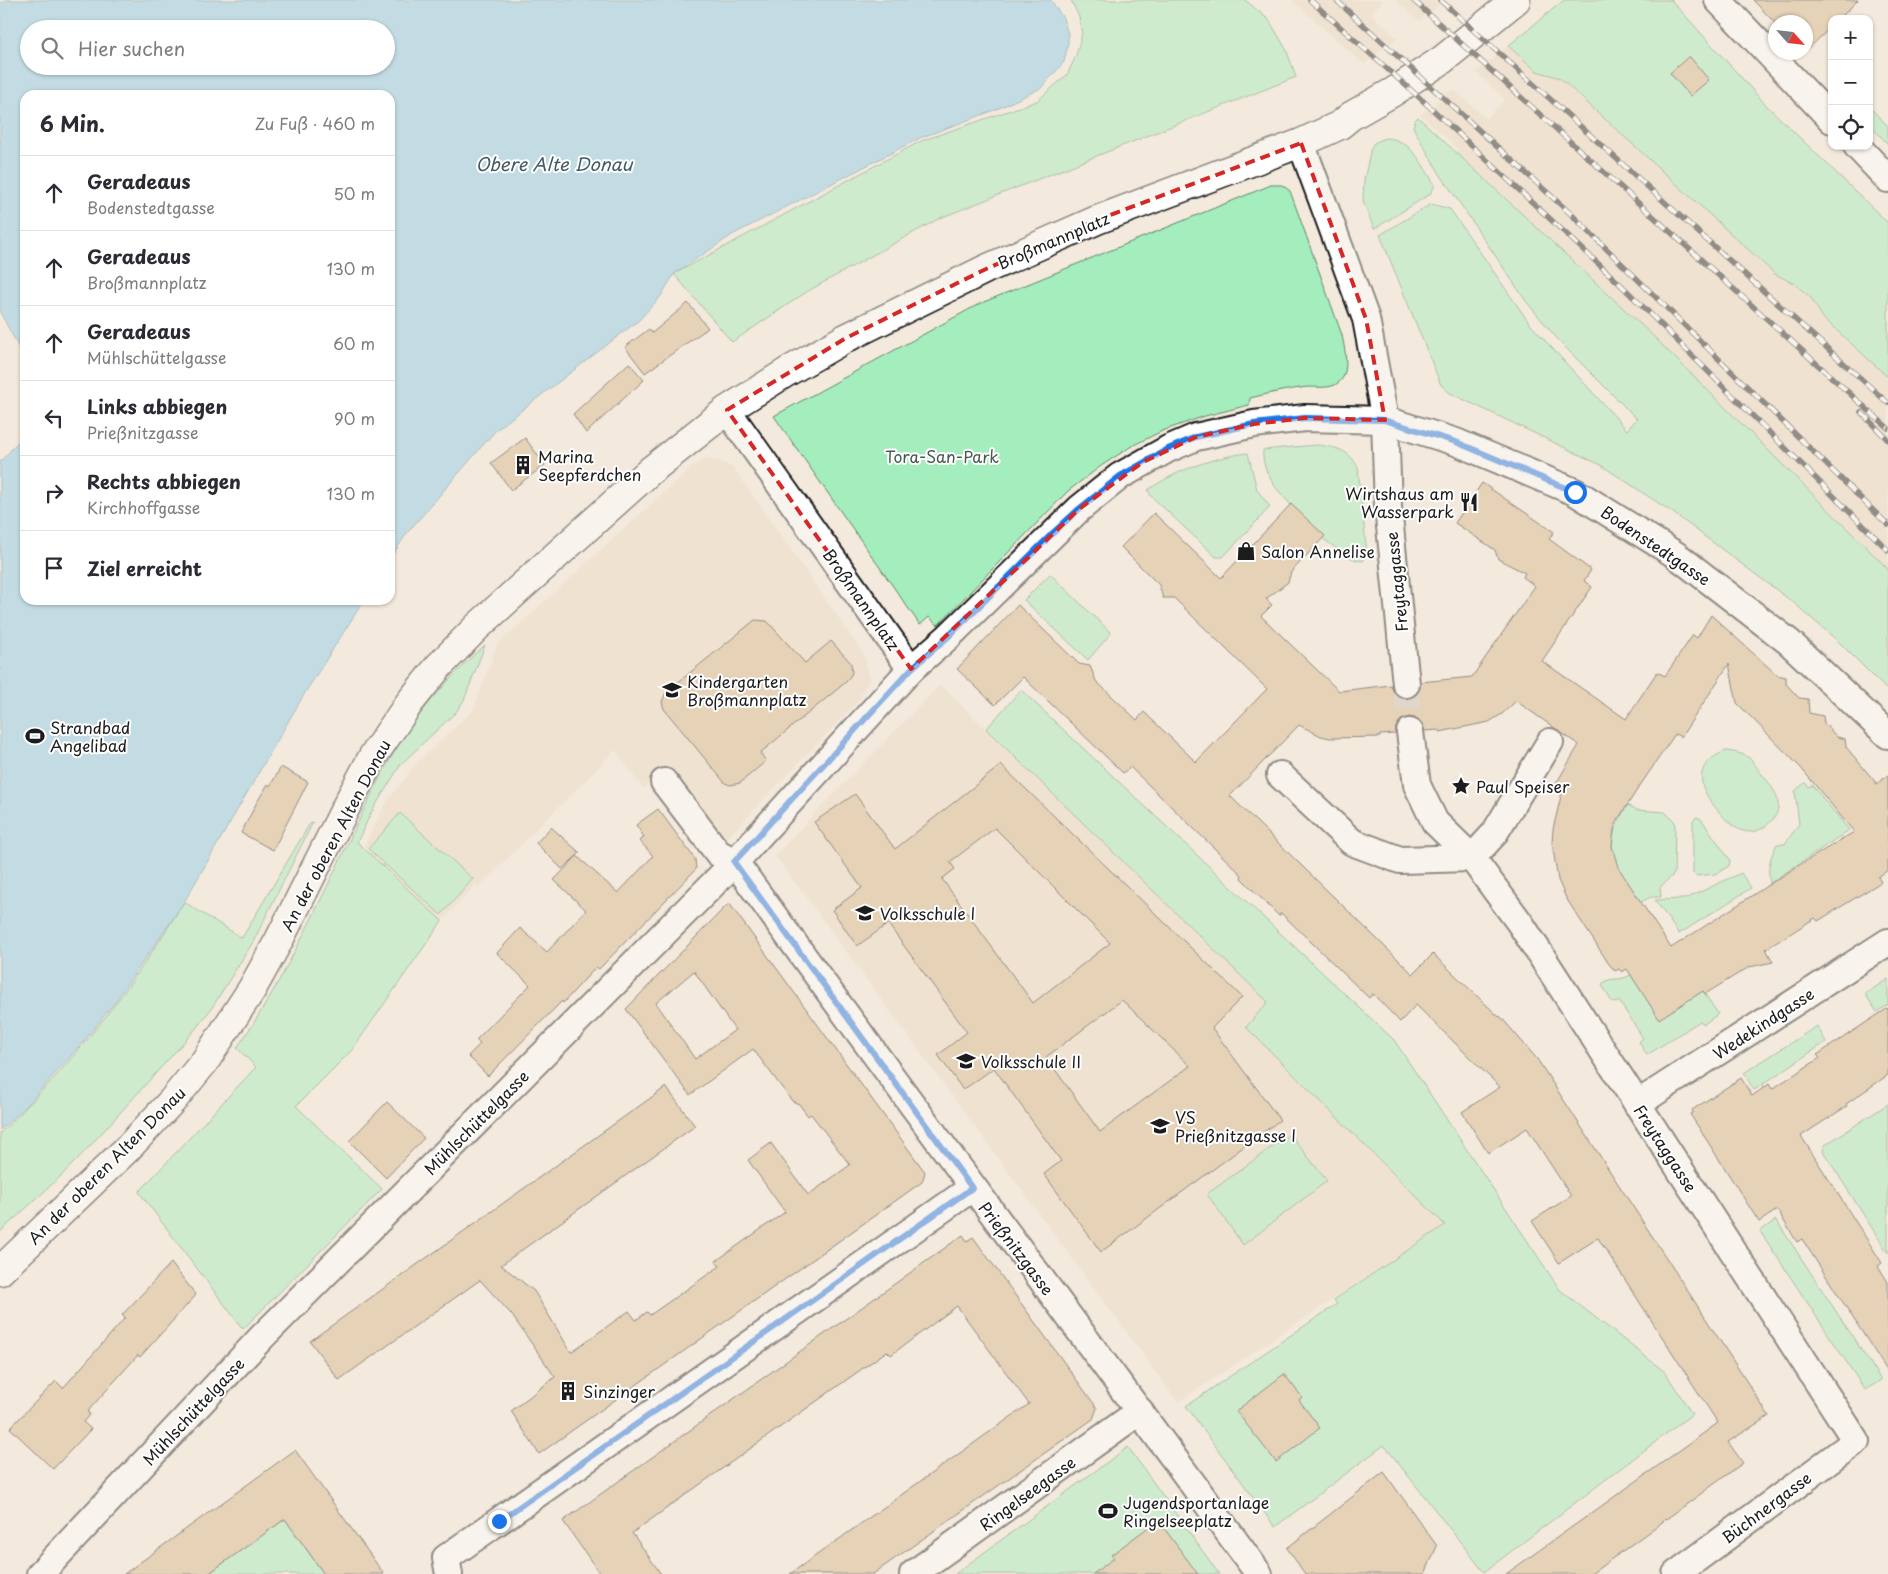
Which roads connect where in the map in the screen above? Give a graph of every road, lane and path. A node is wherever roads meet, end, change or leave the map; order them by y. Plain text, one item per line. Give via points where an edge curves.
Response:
1 (1516, 0) edge
2 (1718, 0) edge
3 (1828, 116) edge
4 (1291, 146) junction
5 (1860, 150) edge
6 (1888, 179) edge
7 (727, 410) junction
8 (1384, 420) junction
9 (911, 669) junction
10 (1406, 684) tunnel mouth
11 (1410, 732) tunnel mouth
12 (1888, 736) edge
13 (1550, 742) dead end
14 (1280, 775) dead end
15 (664, 782) dead end
16 (1472, 858) junction
17 (734, 862) junction
18 (1888, 942) edge
19 (1637, 1104) junction
20 (972, 1188) junction
21 (0, 1271) edge
22 (1140, 1411) junction
23 (1856, 1441) joint
24 (447, 1566) edge
25 (40, 1574) edge
26 (914, 1574) edge
27 (1259, 1574) edge
28 (1676, 1574) edge

1 - 4 street via 1442,60 1393,92 1340,125
2 - 3 street
4 - 7 street, Broßmannplatz via 1097,220 986,269 846,338
4 - 8 street via 1366,320
5 - 6 street
7 - 9 street, Broßmannplatz
7 - 21 street, An der oberen Alten Donau via 650,471 477,627 440,666 410,702 373,756 278,942 252,989 205,1060 129,1146
8 - 9 street via 1305,418 1254,424 1196,437 1151,457 1120,476 1079,509
8 - 10 street, Freytaggasse via 1388,507
8 - 12 street, Bodenstedtgasse via 1456,442 1575,492 1676,555 1789,642
9 - 17 street, Mühlschüttelgasse
11 - 16 street, Freytaggasse via 1417,785 1428,808 1435,822
13 - 16 street via 1494,834
14 - 16 street via 1352,842 1400,860
15 - 17 street, Prießnitzgasse via 718,853
16 - 19 street, Freytaggasse via 1520,924
17 - 20 street, Prießnitzgasse
17 - 25 street, Mühlschüttelgasse via 262,1337
18 - 19 street, Wedekindgasse
19 - 23 street, Freytaggasse
20 - 22 street, Prießnitzgasse
20 - 24 street
22 - 26 street, Ringelseegasse
22 - 27 street, Prießnitzgasse
23 - 28 street, Büchnergasse

